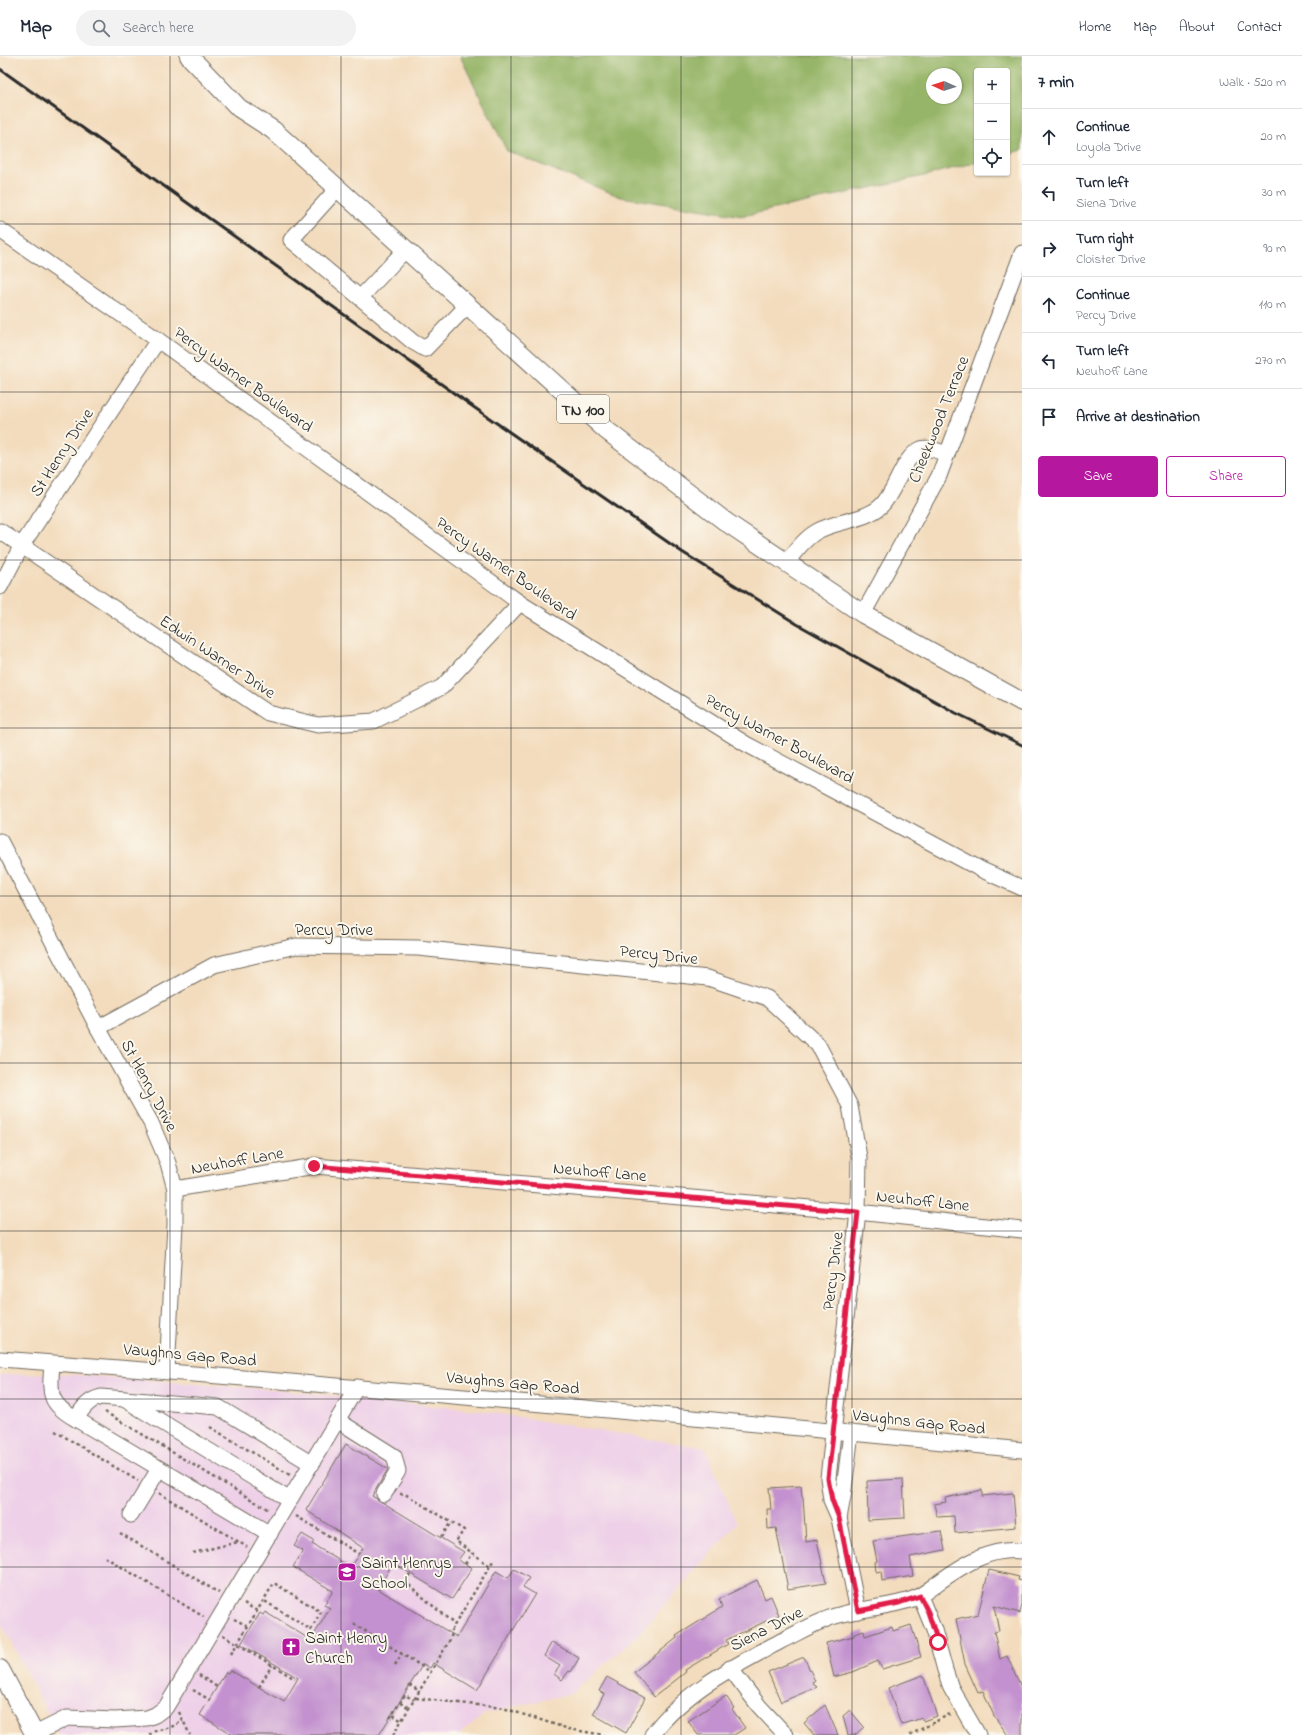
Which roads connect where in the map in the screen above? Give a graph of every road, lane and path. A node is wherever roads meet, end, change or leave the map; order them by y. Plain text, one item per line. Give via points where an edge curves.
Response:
1 (189, 56) edge
2 (337, 189) junction
3 (0, 230) edge
4 (405, 250) junction
5 (1022, 253) edge
6 (361, 297) junction
7 (467, 306) junction
8 (158, 340) junction
9 (947, 454) junction
10 (0, 531) edge
11 (22, 545) junction
12 (786, 563) junction
13 (0, 587) edge
14 (520, 603) junction
15 (863, 614) junction
16 (1022, 702) edge
17 (0, 840) edge
18 (1022, 888) edge
19 (98, 1028) junction
20 (175, 1190) junction
21 (858, 1212) junction
22 (1022, 1230) edge
23 (0, 1359) edge
24 (52, 1363) junction
25 (167, 1371) junction
26 (357, 1387) junction
27 (122, 1398) junction
28 (89, 1402) junction
29 (76, 1419) junction
30 (337, 1420) junction
31 (210, 1427) dead end
32 (832, 1431) junction
33 (851, 1433) junction
34 (1022, 1450) edge
35 (312, 1464) junction
36 (159, 1469) junction
37 (300, 1482) junction
38 (385, 1493) joint
39 (288, 1510) junction
40 (131, 1515) dead end
41 (839, 1518) junction
42 (451, 1522) junction
43 (120, 1533) dead end
44 (270, 1534) junction
45 (440, 1537) dead end
46 (239, 1542) dead end
47 (1022, 1551) edge
48 (193, 1553) dead end
49 (472, 1553) junction
50 (359, 1554) dead end
51 (105, 1557) dead end
52 (493, 1561) dead end
53 (465, 1564) dead end
54 (490, 1566) junction
55 (410, 1574) dead end
56 (920, 1596) junction
57 (263, 1600) junction
58 (235, 1601) junction
59 (257, 1611) junction
60 (858, 1611) junction
61 (231, 1617) dead end
62 (354, 1624) dead end
63 (455, 1625) junction
64 (248, 1626) junction
65 (218, 1629) junction
66 (237, 1644) junction
67 (231, 1654) dead end
68 (402, 1654) junction
69 (273, 1664) junction
70 (395, 1666) dead end
71 (730, 1668) junction
72 (0, 1669) edge
73 (431, 1672) junction
74 (197, 1674) dead end
75 (295, 1679) dead end
76 (409, 1685) dead end
77 (217, 1687) dead end
78 (259, 1687) dead end
79 (189, 1688) dead end
80 (420, 1691) junction
81 (415, 1699) junction
82 (210, 1700) dead end
83 (400, 1702) junction
84 (410, 1708) junction
85 (962, 1708) junction
86 (393, 1715) junction
87 (390, 1718) dead end
88 (183, 1721) dead end
89 (402, 1721) junction
90 (778, 1732) edge
91 (35, 1735) edge
92 (148, 1735) edge
93 (394, 1735) edge
94 (604, 1735) edge
95 (652, 1735) edge
96 (910, 1735) edge
97 (978, 1735) edge

1 - 2 main road, TN 100 via 239,108 272,130
2 - 4 main road, TN 100
2 - 6 street via 291,240
3 - 8 street, Percy Warner Boulevard
4 - 6 street
4 - 7 main road, TN 100
5 - 9 street, Cheekwood Terrace
6 - 7 street via 413,342 425,349
7 - 12 main road, TN 100 via 606,430 726,522
8 - 11 street, St Henry Drive
8 - 14 street, Percy Warner Boulevard
9 - 12 street via 920,449 911,456 888,498 879,508 815,532
9 - 15 street, Cheekwood Terrace via 939,476
10 - 11 street, Edwin Warner Drive
11 - 13 street, St Henry Drive
11 - 14 street, Edwin Warner Drive via 268,713 318,725 374,721 442,686
12 - 15 main road, TN 100
14 - 18 street, Percy Warner Boulevard via 746,744 982,870
15 - 16 main road, TN 100
17 - 19 street, St Henry Drive
19 - 20 street, St Henry Drive via 151,1123 168,1163
19 - 21 street, Percy Drive via 214,964 296,946 418,948 708,978 767,998 818,1045 850,1106 859,1157
20 - 21 street, Neuhoff Lane via 314,1166
20 - 25 street, St Henry Drive
21 - 22 street, Neuhoff Lane
21 - 32 street, Percy Drive
23 - 24 street, Vaughns Gap Road
24 - 25 street, Vaughns Gap Road
24 - 29 street via 50,1384 53,1400 60,1410
25 - 26 street, Vaughns Gap Road
26 - 30 street
26 - 32 street, Vaughns Gap Road
27 - 28 street via 101,1397
27 - 35 street via 218,1407
27 - 39 street
28 - 29 street
28 - 39 path
29 - 36 street
30 - 35 street
30 - 38 street via 394,1456 398,1471
31 - 37 path
32 - 33 street, Vaughns Gap Road
32 - 41 street, Percy Drive via 828,1478
33 - 34 street, Vaughns Gap Road
33 - 41 street
35 - 37 street
36 - 40 street
36 - 44 street
37 - 39 street
38 - 42 path via 405,1494
39 - 44 street
39 - 50 path
41 - 60 street
42 - 45 path
42 - 49 path via 464,1530 456,1541
43 - 58 path
44 - 58 street
46 - 48 path
47 - 56 street, Siena Drive via 1000,1551 979,1558 959,1568
49 - 53 path
49 - 54 path
51 - 65 path
52 - 54 path
54 - 63 path
55 - 63 path via 407,1578 409,1585
56 - 60 street, Siena Drive
56 - 85 street via 934,1630 948,1679
57 - 57 path via 311,1630 322,1612 274,1583
57 - 59 path
58 - 59 path
58 - 65 street
59 - 64 path
60 - 71 street, Siena Drive via 824,1620
61 - 64 path
62 - 68 path
63 - 73 path via 451,1638
64 - 66 path
65 - 66 path
65 - 91 street via 166,1707 156,1715 115,1720 66,1718
66 - 67 path
66 - 69 path
68 - 70 path
68 - 73 path
69 - 75 path
69 - 78 path
71 - 90 street
71 - 95 street, Siena Drive via 684,1702
72 - 91 main road
73 - 80 path
74 - 77 path
76 - 80 path
79 - 82 path
80 - 81 path
81 - 83 path via 405,1695
81 - 84 path
81 - 94 path via 503,1708 569,1729
83 - 84 path
83 - 86 path
84 - 89 path
85 - 96 path
85 - 97 street
86 - 87 path
86 - 89 path
88 - 92 path via 171,1728
89 - 93 path

